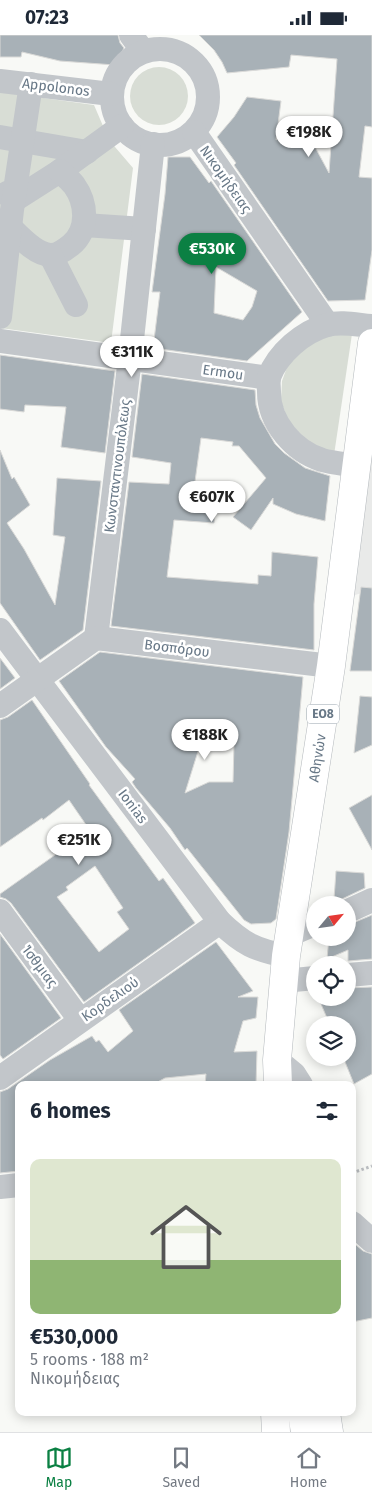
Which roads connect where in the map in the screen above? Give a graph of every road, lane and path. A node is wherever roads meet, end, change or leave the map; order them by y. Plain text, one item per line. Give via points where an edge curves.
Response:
1 (169, 42) edge
2 (137, 43) edge
3 (0, 81) edge
4 (31, 84) junction
5 (111, 94) junction
6 (122, 126) junction
7 (194, 132) junction
8 (11, 139) edge
9 (153, 144) junction
10 (87, 151) junction
11 (60, 171) junction
12 (7, 206) edge
13 (84, 225) junction
14 (144, 229) junction
15 (51, 255) junction
16 (2, 284) edge
17 (76, 305) dead end
18 (0, 317) edge
19 (328, 325) junction
20 (372, 326) edge
21 (0, 341) edge
22 (372, 343) edge
23 (130, 359) junction
24 (269, 378) junction
25 (356, 466) junction
26 (0, 630) edge
27 (96, 638) junction
28 (331, 666) junction
29 (36, 679) junction
30 (0, 706) edge
31 (372, 900) edge
32 (356, 907) edge
33 (0, 911) edge
34 (220, 922) junction
35 (306, 934) edge
36 (286, 957) junction
37 (306, 971) edge
38 (372, 973) edge
39 (356, 974) edge
40 (80, 1020) junction
41 (278, 1072) edge
42 (0, 1078) edge
43 (298, 1081) edge
44 (372, 1166) edge
45 (356, 1172) edge
46 (15, 1185) edge
47 (0, 1187) edge
48 (356, 1227) edge
49 (372, 1241) edge
50 (275, 1416) edge
51 (302, 1416) edge
52 (326, 1416) edge
53 (276, 1432) edge
54 (305, 1432) edge
55 (329, 1432) edge

1 - 2 street, Νικομήδειας via 155,49
1 - 7 street, Νικομήδειας via 194,63 208,90 208,106
2 - 5 street, Νικομήδειας via 131,58 114,80
3 - 4 street, Appolonos
4 - 5 street, Appolonos
4 - 8 street
5 - 6 street, Νικομήδειας via 113,109
6 - 9 street, Νικομήδειας via 135,139
6 - 10 street
7 - 9 street, Νικομήδειας via 170,145
7 - 19 street, Νικομήδειας
8 - 10 street
8 - 12 street
9 - 14 street, Κωνσταντινουπόλεως
10 - 11 street
11 - 12 street
11 - 13 street via 81,198
12 - 15 street via 23,240
12 - 16 street
13 - 14 street
13 - 15 street via 76,241 66,250
14 - 23 street, Κωνσταντινουπόλεως
15 - 17 street
16 - 18 street
19 - 20 street
19 - 24 street via 307,334 291,346
21 - 23 street, Ermou
22 - 25 main road, Αθηνών / ΕΟ8
23 - 24 street, Ermou
23 - 27 street, Κωνσταντινουπόλεως
24 - 25 street via 269,398 275,420 289,439 307,453
25 - 28 main road, Αθηνών / ΕΟ8
26 - 29 street, Ionias
27 - 28 street, Βοσπόρου
27 - 29 street
28 - 36 main road, Αθηνών / ΕΟ8
29 - 30 street
29 - 34 street, Ionias
31 - 32 street
33 - 40 street, Ίσθμιας
34 - 36 street, Ionias via 250,946
34 - 40 street, Κορδελιού
35 - 36 street
36 - 37 street, Ionias
36 - 41 main road, Αθηνών / ΕΟ8
38 - 39 street
40 - 42 street, Κορδελιού
41 - 43 street via 294,1074
44 - 45 path
46 - 47 street
48 - 49 street
50 - 53 main road
51 - 54 main road
52 - 55 main road

